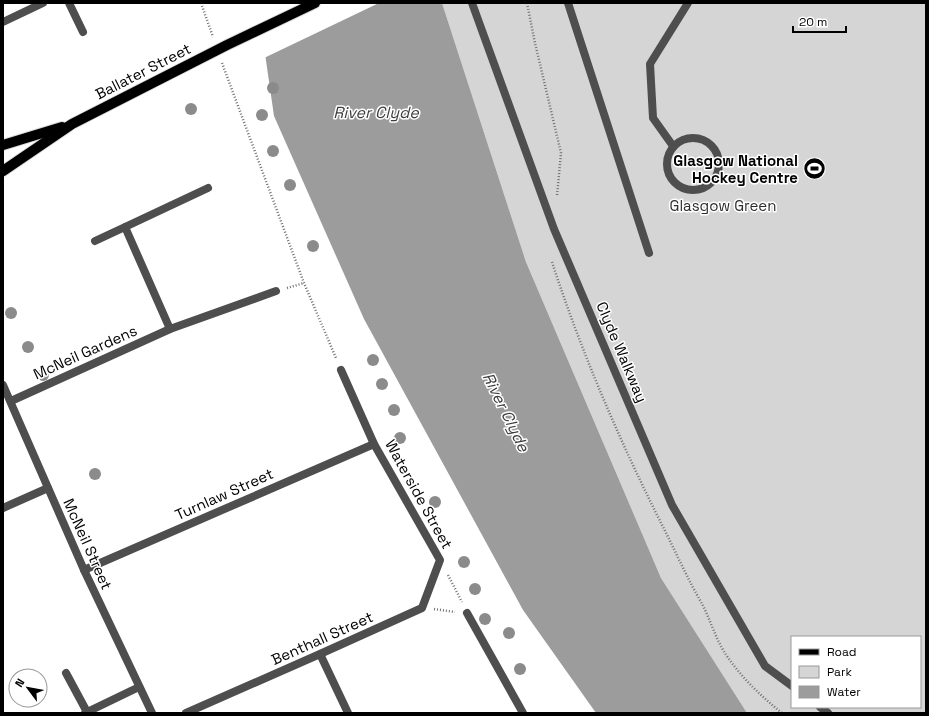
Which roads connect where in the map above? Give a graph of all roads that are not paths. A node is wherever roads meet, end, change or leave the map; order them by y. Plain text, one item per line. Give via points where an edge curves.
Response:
1 (43, 3) edge
2 (69, 3) edge
3 (315, 3) edge
4 (472, 3) edge
5 (568, 3) edge
6 (688, 3) edge
7 (3, 22) edge
8 (83, 32) dead end
9 (72, 124) junction
10 (3, 145) edge
11 (673, 146) junction
12 (3, 171) edge
13 (208, 188) dead end
14 (125, 227) junction
15 (94, 241) dead end
16 (649, 253) dead end
17 (276, 292) road end
18 (170, 329) junction
19 (341, 370) road end
20 (3, 384) edge
21 (10, 401) junction
22 (374, 444) junction
23 (48, 488) junction
24 (3, 508) edge
25 (84, 570) junction
26 (422, 608) joint
27 (467, 613) road end
28 (320, 654) junction
29 (66, 673) dead end
30 (791, 685) edge
31 (139, 687) junction
32 (86, 713) edge
33 (152, 713) edge
34 (186, 713) edge
35 (348, 713) edge
36 (523, 713) edge

1 - 7 street
2 - 8 street
3 - 9 main road, Ballater Street
4 - 30 street, Clyde Walkway via 554,229 672,505 765,666
5 - 16 street
6 - 11 street via 650,64 653,118
9 - 10 main road, Ballater Street
9 - 12 main road, Ballater Street
11 - 11 street via 680,141 696,137 712,144 720,159 720,168 712,183 704,188 687,190 672,180 667,163 668,154
13 - 14 street
14 - 15 street
14 - 18 street
17 - 18 street, McNeil Gardens
18 - 21 street, McNeil Gardens
19 - 22 street, Waterside Street
20 - 21 street, McNeil Street
21 - 23 street, McNeil Street
22 - 25 street, Turnlaw Street
22 - 26 street, Waterside Street via 440,560
23 - 24 street
23 - 25 street, McNeil Street
25 - 31 street, McNeil Street
26 - 28 street, Benthall Street
27 - 36 street
28 - 34 street, Benthall Street
28 - 35 street
29 - 32 street
31 - 32 street
31 - 33 street, McNeil Street

